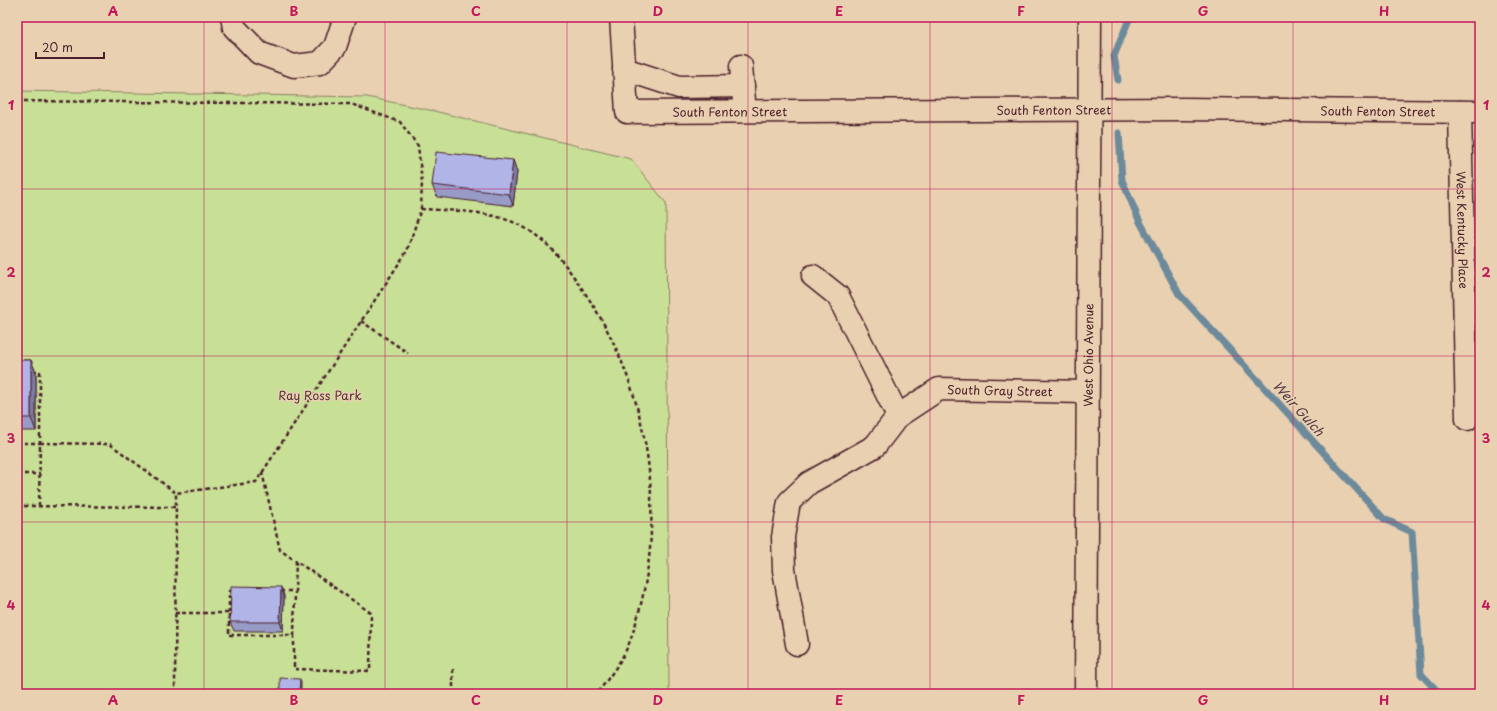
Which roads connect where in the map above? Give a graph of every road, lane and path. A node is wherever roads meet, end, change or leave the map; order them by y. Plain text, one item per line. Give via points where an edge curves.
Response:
1 (232, 17) edge
2 (345, 17) edge
3 (621, 17) edge
4 (1090, 17) edge
5 (624, 69) junction
6 (17, 101) edge
7 (1089, 111) junction
8 (745, 112) junction
9 (1470, 112) edge
10 (421, 209) junction
11 (813, 276) dead end
12 (361, 321) junction
13 (408, 353) dead end
14 (32, 371) edge
15 (1086, 392) junction
16 (898, 416) junction
17 (1467, 419) dead end
18 (17, 443) edge
19 (40, 443) junction
20 (262, 472) junction
21 (17, 474) edge
22 (40, 474) junction
23 (176, 493) junction
24 (17, 506) edge
25 (40, 506) junction
26 (176, 507) junction
27 (296, 561) junction
28 (236, 591) edge
29 (273, 591) edge
30 (295, 591) junction
31 (175, 613) junction
32 (229, 613) junction
33 (294, 635) junction
34 (797, 644) dead end
35 (453, 668) dead end
36 (175, 694) edge
37 (453, 694) edge
38 (597, 694) edge
39 (1086, 694) edge

1 - 2 street via 234,27 259,53 294,66 320,63 335,47
3 - 5 street
4 - 7 street, West Ohio Avenue
5 - 8 street via 679,86 742,76
5 - 8 street, South Fenton Street via 627,112
6 - 10 path via 351,104 400,122 418,146 422,182
7 - 8 street, South Fenton Street
7 - 9 street, South Fenton Street via 1191,109
7 - 15 street, West Ohio Avenue
9 - 17 street, West Kentucky Place
10 - 12 path via 407,251
10 - 38 path via 493,216 524,227 546,243 562,258 591,302 611,336 628,378 642,425 650,479 652,526 640,608 630,642
11 - 16 street via 838,296
12 - 13 path
12 - 20 path
14 - 19 path via 40,371
15 - 16 street, South Gray Street via 939,389
15 - 39 street, West Ohio Avenue
16 - 34 street, South Gray Street via 875,446 809,483 789,502 783,537 784,570
18 - 19 path
19 - 22 path
19 - 23 path via 110,444
20 - 23 path via 256,482
20 - 27 path via 280,550
21 - 22 path
22 - 25 path
23 - 26 path
24 - 25 path
25 - 26 path
26 - 31 path
27 - 30 path
27 - 33 path via 372,613 370,671 294,669
28 - 32 path via 229,591
29 - 30 path
30 - 33 path
31 - 32 path
31 - 36 path
32 - 33 path via 229,635
35 - 37 path

